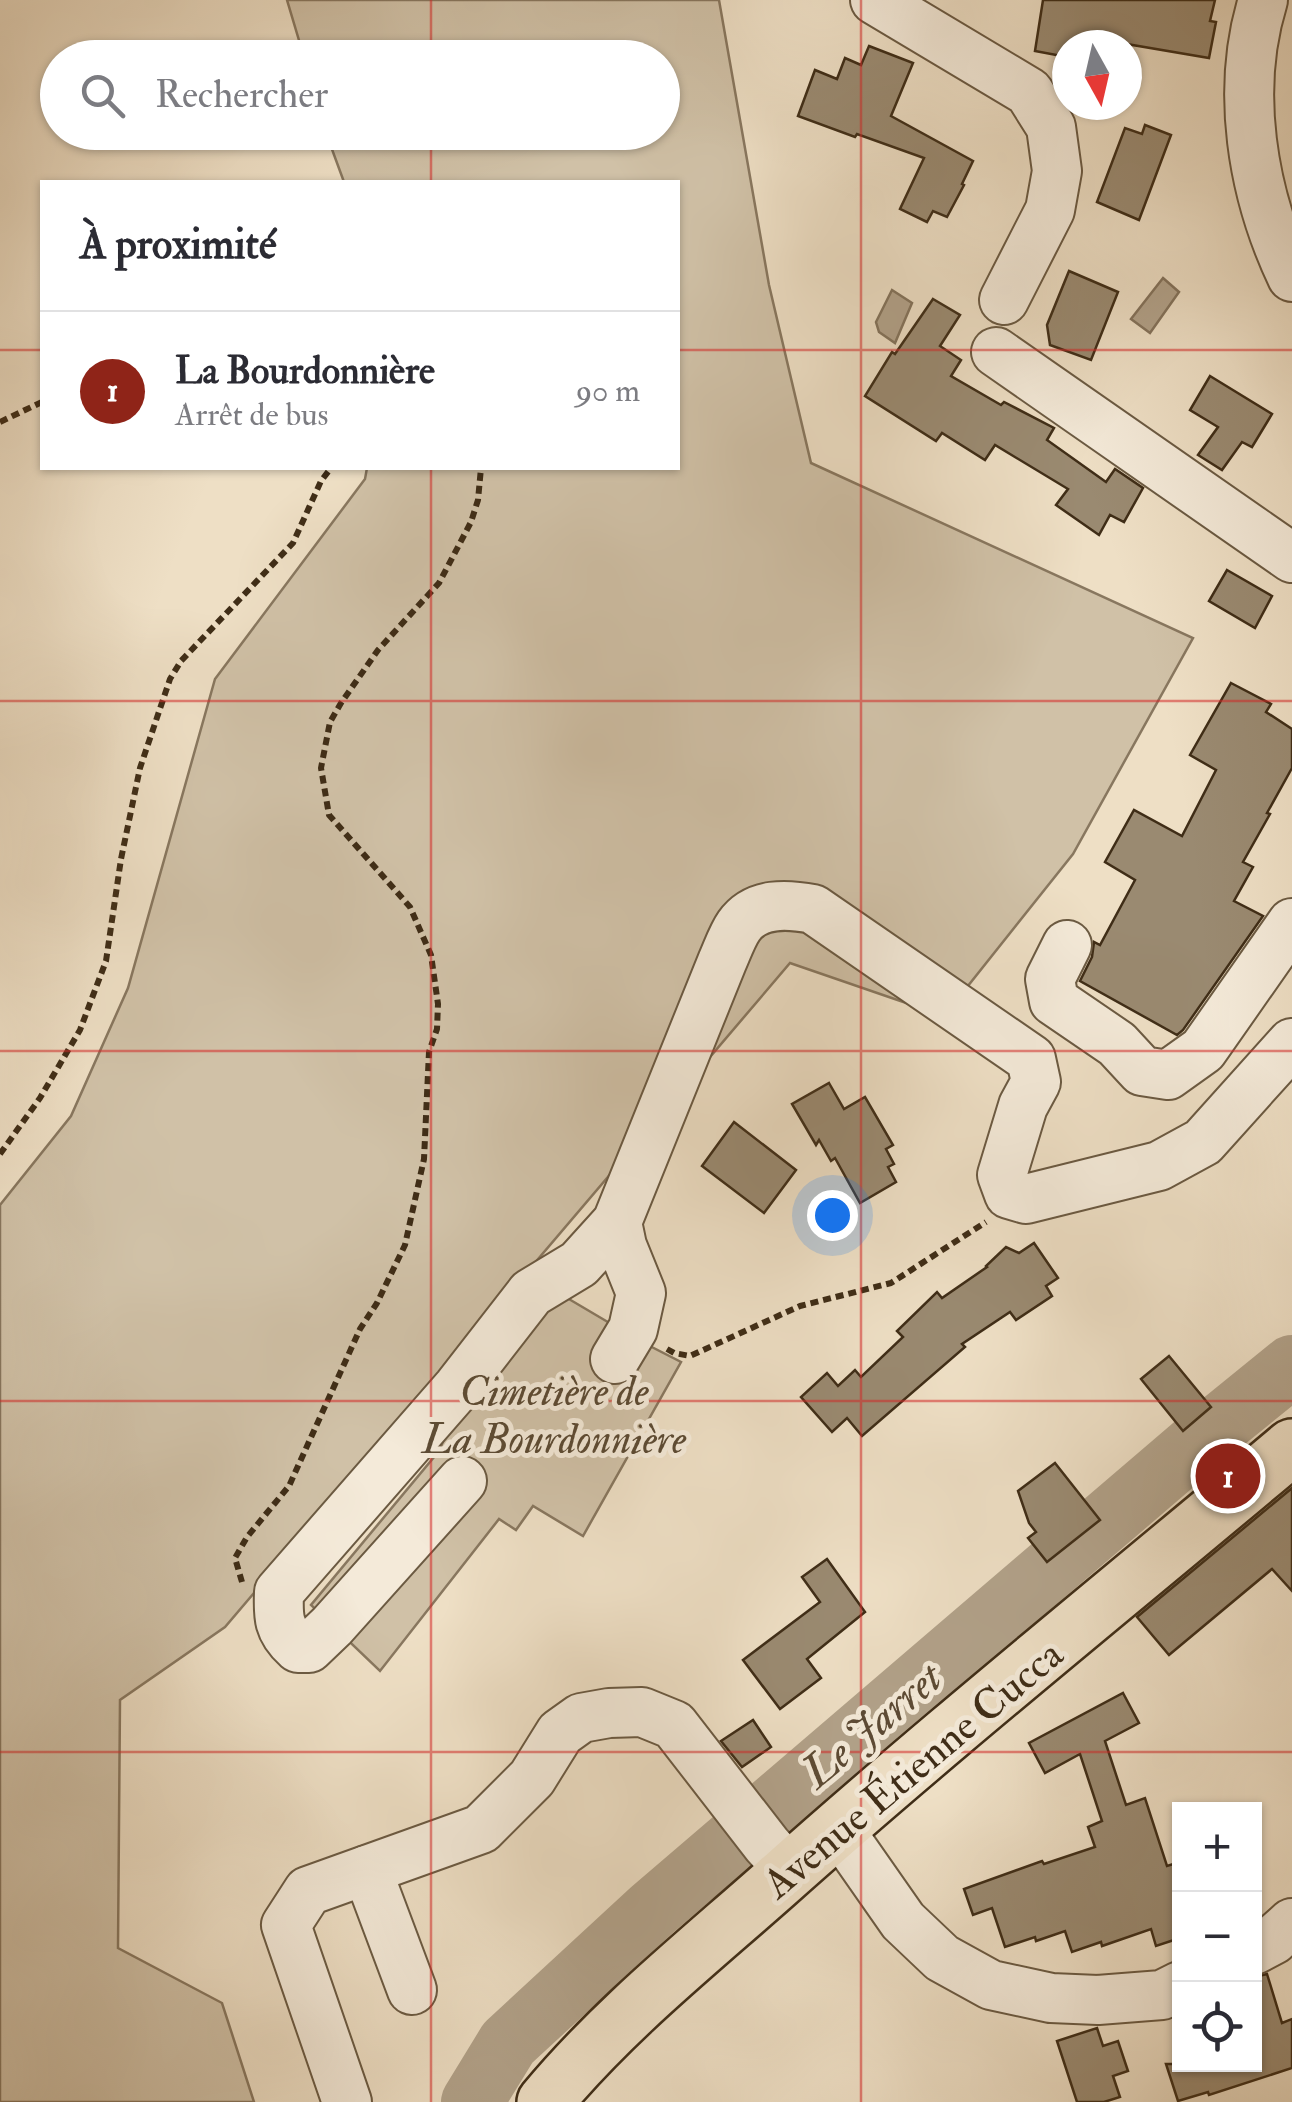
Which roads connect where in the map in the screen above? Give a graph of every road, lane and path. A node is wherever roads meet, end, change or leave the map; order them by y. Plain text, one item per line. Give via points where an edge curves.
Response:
1 (874, 0) edge
2 (1263, 0) edge
3 (1292, 277) edge
4 (1004, 300) dead end
5 (996, 352) dead end
6 (40, 403) edge
7 (0, 422) edge
8 (330, 470) edge
9 (481, 470) edge
10 (1292, 558) edge
11 (1292, 923) edge
12 (1068, 945) dead end
13 (1292, 1043) edge
14 (0, 1154) edge
15 (1009, 1194) junction
16 (617, 1222) junction
17 (674, 1353) dead end
18 (614, 1360) dead end
19 (1292, 1447) edge
20 (462, 1481) dead end
21 (279, 1611) junction
22 (838, 1828) junction
23 (778, 1858) junction
24 (366, 1870) junction
25 (412, 1990) dead end
26 (1172, 1990) edge
27 (347, 2102) edge
28 (545, 2102) edge

1 - 4 street via 1030,92 1051,127 1057,171 1050,210
2 - 3 street via 1252,60 1251,138 1264,202
5 - 10 street
6 - 7 path
8 - 14 path via 293,543 170,679 140,768 106,961 80,1030
9 - 21 path via 471,522 447,568 341,703 321,768 329,815 410,907 431,955 437,1029 428,1052 424,1160 405,1244 289,1486 235,1558 242,1582
11 - 12 street via 1203,1050 1168,1075 1142,1072 1117,1044 1054,1001 1050,979
13 - 15 street via 1203,1142 1158,1166 1026,1199
15 - 16 street via 1002,1175 1036,1082 1031,1059 812,909 786,904 740,924
15 - 17 path via 997,1215 891,1282 800,1306 690,1356
16 - 18 street via 641,1293 632,1330
16 - 21 street via 580,1264 531,1293 279,1592
19 - 22 main road, Avenue Étienne Cucca
20 - 21 street via 310,1648 298,1648 285,1636
22 - 23 main road, Avenue Étienne Cucca
22 - 26 street via 903,1921 942,1958 991,1985 1098,2000
23 - 24 street via 674,1726 642,1712 581,1718 560,1733 532,1778 481,1829
23 - 28 main road, Avenue Étienne Cucca
24 - 25 street
24 - 27 street via 308,1892 286,1925

